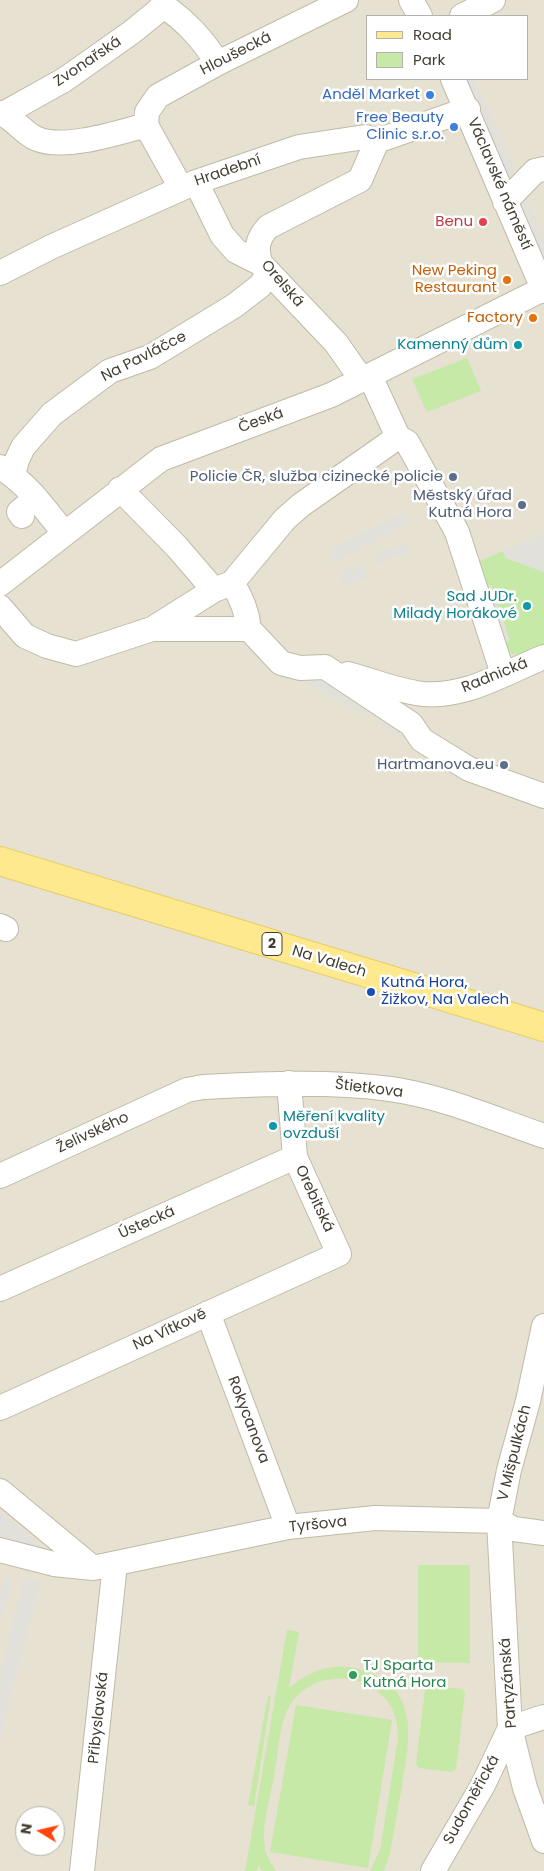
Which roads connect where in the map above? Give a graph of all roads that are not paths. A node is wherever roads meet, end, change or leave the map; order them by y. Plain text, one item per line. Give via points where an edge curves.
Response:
1 (346, 0) edge
2 (411, 0) edge
3 (493, 0) edge
4 (164, 3) edge
5 (419, 15) edge
6 (464, 15) edge
7 (218, 63) junction
8 (454, 80) edge
9 (468, 109) junction
10 (2, 113) edge
11 (146, 125) junction
12 (377, 141) junction
13 (544, 169) edge
14 (191, 187) junction
15 (505, 202) junction
16 (264, 268) junction
17 (0, 273) edge
18 (544, 290) edge
19 (366, 378) junction
20 (398, 437) junction
21 (7, 471) edge
22 (120, 489) junction
23 (36, 498) junction
24 (22, 516) dead end
25 (64, 533) junction
26 (0, 584) edge
27 (223, 586) junction
28 (0, 607) edge
29 (152, 629) junction
30 (249, 629) junction
31 (544, 657) edge
32 (325, 667) junction
33 (503, 674) junction
34 (416, 693) junction
35 (412, 724) junction
36 (543, 793) edge
37 (0, 861) edge
38 (544, 1027) edge
39 (289, 1083) junction
40 (187, 1090) joint
41 (544, 1136) edge
42 (295, 1157) junction
43 (0, 1176) edge
44 (340, 1254) joint
45 (0, 1289) edge
46 (208, 1313) junction
47 (544, 1326) edge
48 (3, 1399) edge
49 (0, 1491) edge
50 (499, 1521) junction
51 (288, 1527) junction
52 (544, 1533) edge
53 (0, 1550) edge
54 (104, 1566) junction
55 (544, 1717) edge
56 (510, 1728) junction
57 (544, 1841) edge
58 (82, 1871) edge
59 (432, 1871) edge

1 - 7 street, Hloušecká
2 - 5 street
3 - 6 street
4 - 7 street via 201,37
4 - 10 street, Zvonařská via 132,32 64,80
7 - 11 street, Hloušecká via 158,96 147,112
8 - 9 street, Václavské náměstí
9 - 12 street, Hradební
9 - 15 street, Václavské náměstí
10 - 11 street via 22,131 50,143 104,136
11 - 14 street
12 - 14 street, Hradební via 365,137 299,147
12 - 16 street, Orelská via 360,180 275,223 260,236 257,250
13 - 15 street via 535,171
14 - 16 street via 236,251
14 - 17 street, Hradební via 51,247
15 - 18 street, Václavské náměstí
16 - 19 street, Orelská
16 - 21 street, Na Pavláčce via 260,286 234,306 150,357 110,371 52,414
18 - 19 street, Česká
19 - 20 street, Orelská
19 - 22 street, Česká via 161,460
20 - 27 street via 301,505
20 - 33 street, Orelská via 407,442 457,532
21 - 23 street
22 - 25 street, Česká
22 - 27 street
23 - 24 street via 19,512
23 - 25 street
25 - 26 street, Česká
27 - 29 street
27 - 30 street via 240,595
28 - 29 street via 25,636 76,654
29 - 30 street
30 - 32 street, Radnická via 281,663 300,668
31 - 33 street, Radnická
32 - 34 street, Radnická
32 - 35 street
33 - 34 street, Radnická via 455,692
34 - 35 street
35 - 36 street via 422,740 469,769
37 - 38 main road, Na Valech / 2
39 - 40 street, Štietkova
39 - 41 street, Štietkova via 392,1089 444,1102
39 - 42 street, Orebitská
40 - 43 street, Želivského
42 - 44 street, Orebitská
42 - 45 street, Ústecká
44 - 46 street, Na Vítkově
46 - 48 street, Na Vítkově
46 - 51 street, Rokycanova
47 - 50 street, V Mišpulkách
49 - 54 street
50 - 51 street, Tyršova via 375,1518
50 - 52 street, Tyršova via 514,1529
50 - 56 street, Partyzánská
51 - 54 street, Tyršova
53 - 54 street, Tyršova via 54,1564
54 - 58 street, Přibyslavská
55 - 56 street
56 - 57 street, Partyzánská via 525,1788
56 - 59 street, Sudoměřická via 483,1785

